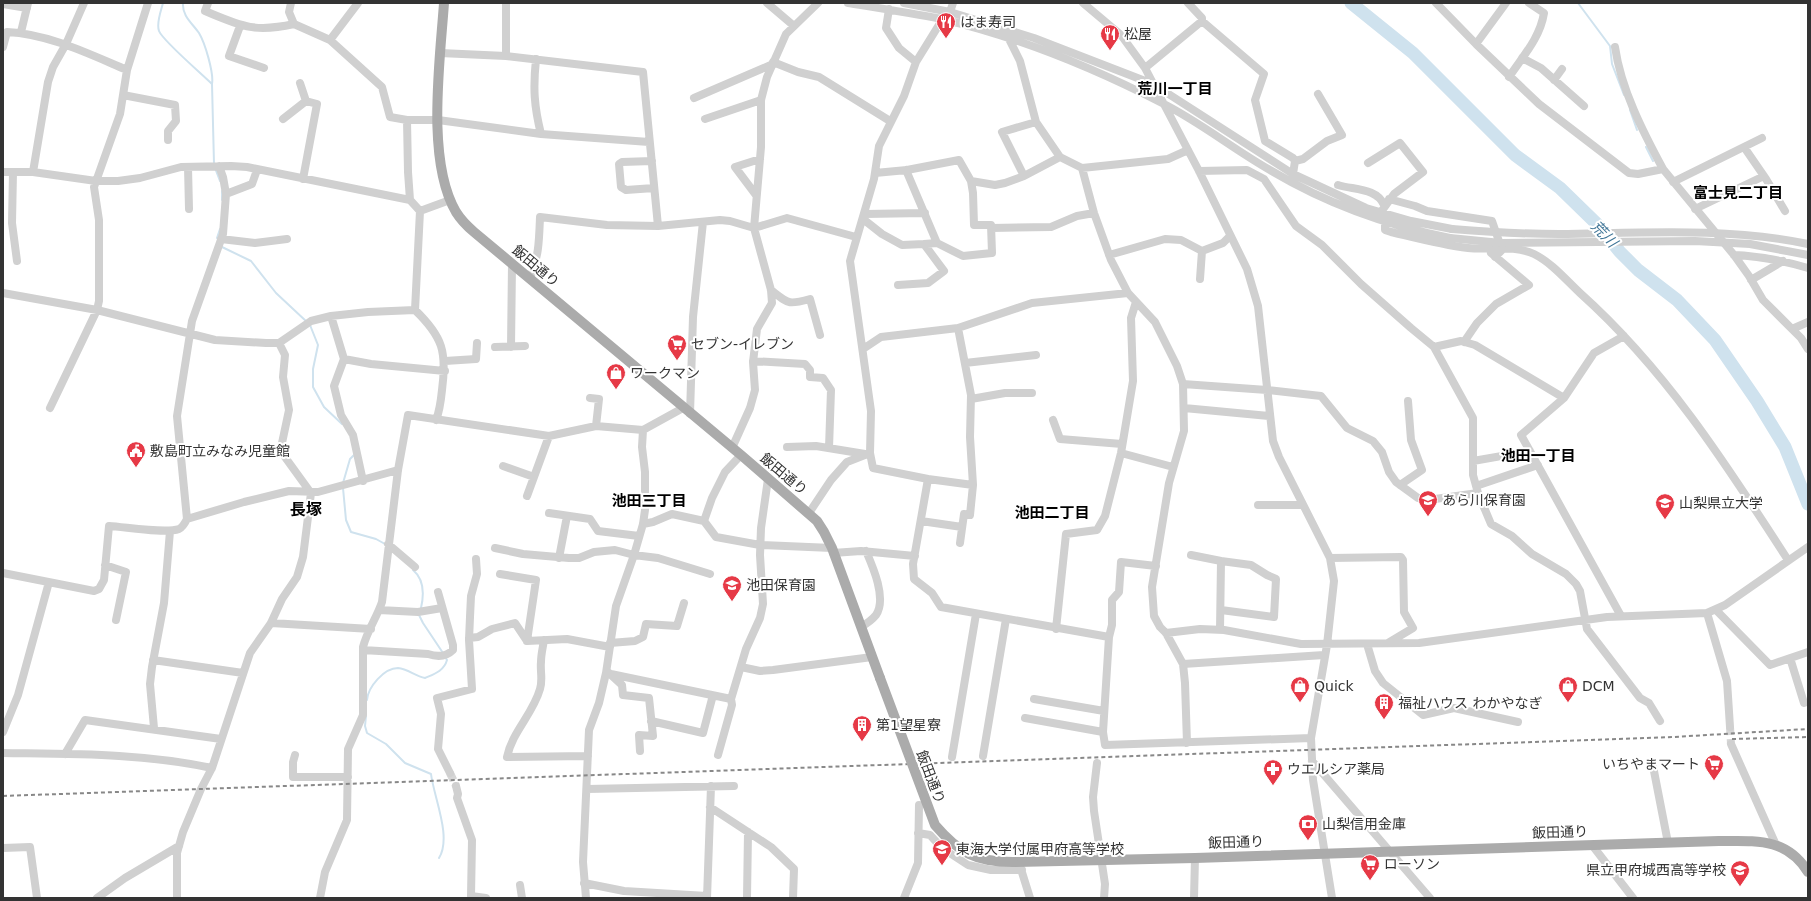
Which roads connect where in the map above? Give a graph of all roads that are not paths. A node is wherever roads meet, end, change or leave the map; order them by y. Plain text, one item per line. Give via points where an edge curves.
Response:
1 (84, 3) edge
2 (148, 3) edge
3 (208, 3) edge
4 (291, 3) edge
5 (358, 3) edge
6 (444, 3) edge
7 (506, 3) edge
8 (767, 3) edge
9 (818, 3) edge
10 (848, 3) edge
11 (904, 3) edge
12 (953, 3) edge
13 (1083, 3) edge
14 (1188, 3) edge
15 (1436, 3) edge
16 (1506, 3) edge
17 (1529, 3) edge
18 (3, 4) edge
19 (27, 5) edge
20 (888, 9) junction
21 (950, 12) junction
22 (942, 20) junction
23 (1202, 21) junction
24 (294, 24) junction
25 (240, 26) junction
26 (794, 26) junction
27 (21, 32) junction
28 (1009, 39) junction
29 (330, 40) junction
30 (66, 44) junction
31 (1476, 44) junction
32 (3, 47) edge
33 (1615, 47) dead end
34 (440, 53) junction
35 (506, 56) junction
36 (1522, 58) junction
37 (536, 59) junction
38 (916, 62) junction
39 (773, 63) junction
40 (264, 68) dead end
41 (1145, 68) junction
42 (1562, 69) dead end
43 (127, 70) junction
44 (1509, 77) junction
45 (1554, 80) junction
46 (300, 83) dead end
47 (1154, 84) junction
48 (1318, 94) dead end
49 (123, 95) junction
50 (694, 98) dead end
51 (761, 100) junction
52 (306, 101) junction
53 (1163, 103) junction
54 (1584, 106) dead end
55 (282, 119) dead end
56 (706, 119) dead end
57 (407, 120) junction
58 (438, 120) junction
59 (890, 121) junction
60 (1036, 122) junction
61 (541, 134) junction
62 (1762, 138) dead end
63 (168, 140) dead end
64 (649, 142) junction
65 (1744, 147) junction
66 (1188, 150) junction
67 (1060, 157) junction
68 (760, 159) junction
69 (652, 161) junction
70 (1295, 161) junction
71 (1368, 163) dead end
72 (219, 166) junction
73 (188, 167) junction
74 (1082, 168) junction
75 (1662, 169) junction
76 (258, 170) junction
77 (906, 170) junction
78 (1269, 170) junction
79 (1198, 171) junction
80 (3, 172) edge
81 (13, 172) junction
82 (33, 172) junction
83 (875, 173) junction
84 (1293, 174) junction
85 (1024, 176) junction
86 (1764, 176) junction
87 (1263, 178) junction
88 (303, 179) junction
89 (96, 181) junction
90 (971, 181) junction
91 (1673, 182) junction
92 (1338, 185) dead end
93 (654, 188) junction
94 (226, 194) junction
95 (756, 195) junction
96 (410, 200) junction
97 (450, 200) junction
98 (1385, 206) junction
99 (189, 209) dead end
100 (1695, 209) junction
101 (420, 212) junction
102 (925, 212) junction
103 (1785, 212) dead end
104 (1094, 214) junction
105 (864, 217) junction
106 (703, 222) junction
107 (1385, 222) junction
108 (658, 226) junction
109 (754, 228) junction
110 (991, 228) junction
111 (1230, 236) junction
112 (856, 237) junction
113 (221, 239) junction
114 (287, 239) dead end
115 (937, 243) junction
116 (924, 244) junction
117 (1808, 244) edge
118 (1486, 249) junction
119 (1502, 250) junction
120 (1202, 251) junction
121 (1109, 255) junction
122 (1734, 255) junction
123 (1808, 255) edge
124 (1495, 257) junction
125 (17, 261) dead end
126 (1783, 261) junction
127 (512, 264) junction
128 (1808, 268) edge
129 (530, 279) junction
130 (1200, 279) dead end
131 (1751, 280) junction
132 (898, 286) dead end
133 (772, 290) junction
134 (3, 293) edge
135 (1128, 293) junction
136 (1136, 302) junction
137 (96, 310) junction
138 (415, 310) junction
139 (332, 316) junction
140 (1808, 322) edge
141 (958, 328) junction
142 (1792, 329) junction
143 (190, 334) junction
144 (820, 335) dead end
145 (1624, 336) junction
146 (1464, 342) junction
147 (279, 343) junction
148 (477, 343) dead end
149 (524, 346) dead end
150 (495, 347) dead end
151 (511, 347) junction
152 (1434, 347) junction
153 (863, 349) junction
154 (1808, 349) edge
155 (1036, 355) dead end
156 (344, 359) junction
157 (445, 361) junction
158 (753, 361) junction
159 (965, 363) junction
160 (445, 371) junction
161 (1183, 384) junction
162 (1267, 390) junction
163 (1032, 393) dead end
164 (590, 398) dead end
165 (1564, 398) junction
166 (971, 399) junction
167 (1408, 401) dead end
168 (50, 408) dead end
169 (1184, 408) junction
170 (687, 411) junction
171 (1269, 416) junction
172 (436, 420) junction
173 (1053, 420) dead end
174 (596, 426) junction
175 (643, 430) junction
176 (549, 436) junction
177 (1122, 444) junction
178 (787, 447) dead end
179 (732, 448) junction
180 (829, 448) junction
181 (1530, 451) junction
182 (1121, 453) junction
183 (869, 454) junction
184 (741, 455) junction
185 (1473, 461) junction
186 (1538, 465) junction
187 (503, 466) dead end
188 (1173, 467) junction
189 (398, 470) junction
190 (534, 477) junction
191 (768, 479) junction
192 (928, 479) junction
193 (362, 481) junction
194 (974, 485) junction
195 (1400, 485) junction
196 (1477, 490) junction
197 (311, 493) junction
198 (527, 496) dead end
199 (1258, 505) dead end
200 (1303, 505) junction
201 (809, 513) junction
202 (549, 514) dead end
203 (567, 516) junction
204 (187, 519) junction
205 (704, 521) junction
206 (921, 522) junction
207 (643, 524) junction
208 (962, 527) junction
209 (170, 531) junction
210 (639, 536) junction
211 (960, 543) dead end
212 (388, 544) junction
213 (760, 545) junction
214 (1808, 547) edge
215 (495, 548) dead end
216 (832, 550) junction
217 (866, 551) junction
218 (634, 555) junction
219 (1190, 555) dead end
220 (914, 556) junction
221 (559, 558) junction
222 (1330, 558) junction
223 (476, 559) dead end
224 (1788, 560) junction
225 (1221, 561) junction
226 (105, 565) junction
227 (1156, 566) junction
228 (415, 567) dead end
229 (3, 573) edge
230 (500, 574) dead end
231 (710, 574) dead end
232 (49, 582) junction
233 (438, 592) dead end
234 (684, 603) dead end
235 (442, 608) junction
236 (379, 610) junction
237 (1220, 610) junction
238 (1716, 610) junction
239 (976, 614) junction
240 (1707, 614) junction
241 (1621, 616) junction
242 (116, 620) dead end
243 (1006, 620) junction
244 (1584, 620) junction
245 (271, 623) junction
246 (861, 627) junction
247 (371, 629) junction
248 (1056, 629) junction
249 (1220, 630) junction
250 (1166, 633) junction
251 (1109, 637) junction
252 (469, 638) junction
253 (544, 640) junction
254 (527, 641) junction
255 (1367, 644) junction
256 (1387, 644) junction
257 (610, 645) junction
258 (1327, 645) junction
259 (363, 650) junction
260 (1808, 652) edge
261 (1324, 655) junction
262 (872, 657) junction
263 (1790, 658) junction
264 (153, 660) junction
265 (1183, 664) junction
266 (741, 667) junction
267 (608, 672) junction
268 (243, 673) junction
269 (713, 695) junction
270 (731, 699) junction
271 (1034, 699) dead end
272 (1804, 703) dead end
273 (1104, 711) junction
274 (1025, 718) dead end
275 (1660, 721) dead end
276 (651, 722) junction
277 (1518, 722) dead end
278 (1730, 727) tunnel mouth
279 (154, 728) junction
280 (3, 732) edge
281 (1103, 732) junction
282 (1311, 738) junction
283 (221, 739) junction
284 (1187, 743) junction
285 (1731, 744) tunnel mouth
286 (640, 751) dead end
287 (3, 753) edge
288 (66, 754) junction
289 (295, 755) dead end
290 (718, 755) dead end
291 (588, 756) junction
292 (983, 756) dead end
293 (952, 757) dead end
294 (1312, 761) junction
295 (1097, 763) dead end
296 (1653, 766) dead end
297 (212, 768) junction
298 (450, 773) tunnel mouth
299 (348, 777) junction
300 (456, 786) tunnel mouth
301 (711, 786) junction
302 (734, 786) dead end
303 (587, 789) junction
304 (919, 805) dead end
305 (710, 807) junction
306 (748, 832) junction
307 (918, 833) junction
308 (1668, 843) junction
309 (1776, 845) junction
310 (179, 846) junction
311 (1592, 846) junction
312 (3, 848) edge
313 (1391, 852) junction
314 (1325, 853) junction
315 (1195, 858) junction
316 (1102, 859) junction
317 (1018, 865) junction
318 (1808, 872) edge
319 (584, 883) junction
320 (520, 885) dead end
321 (624, 894) edge
322 (680, 896) edge
323 (707, 897) edge
324 (37, 898) edge
325 (97, 898) edge
326 (176, 898) edge
327 (320, 898) edge
328 (486, 898) edge
329 (522, 898) edge
330 (586, 898) edge
331 (748, 898) edge
332 (793, 898) edge
333 (904, 898) edge
334 (1030, 898) edge
335 (1104, 898) edge
336 (1194, 898) edge
337 (1332, 898) edge
338 (1430, 898) edge
339 (1634, 898) edge

1 - 30 street
2 - 43 street
3 - 25 street via 204,11
4 - 24 street via 289,12
5 - 29 street
6 - 34 main road, 飯田通り
7 - 35 street
8 - 26 street
9 - 26 street
10 - 20 street
11 - 21 street
12 - 21 street
13 - 41 street via 1122,35
14 - 23 street
15 - 31 street
16 - 31 street
17 - 36 street via 1544,13 1539,33
18 - 19 street
19 - 27 street
20 - 22 street
20 - 38 street via 886,28 899,48
21 - 22 street
21 - 47 street via 1034,38
22 - 28 street
22 - 38 street
23 - 41 street
23 - 70 street via 1264,74 1255,100 1265,141
24 - 25 street via 273,29
24 - 29 street
25 - 40 street via 229,56
26 - 39 street via 786,34
27 - 30 street
27 - 32 street via 7,32
28 - 53 street via 1033,46 1114,79
28 - 60 street via 1020,61
29 - 57 street via 382,87 390,116
30 - 43 street
30 - 82 street via 48,82
31 - 44 street
33 - 75 street via 1619,70 1643,131
34 - 35 street
34 - 58 main road, 飯田通り
35 - 37 street
36 - 44 street
36 - 45 street via 1541,68
37 - 61 street via 534,108
37 - 64 street via 643,72
38 - 59 street via 904,96
39 - 50 street
39 - 51 street
39 - 59 street via 819,77
41 - 47 street
42 - 45 street
43 - 49 street
44 - 75 street via 1544,109 1629,173 1638,174
45 - 54 street
46 - 52 street
47 - 53 street
47 - 84 street
48 - 70 street via 1342,135 1327,141 1303,159
49 - 63 street via 175,105 176,120 168,131
49 - 89 street via 120,114
51 - 56 street
51 - 68 street
52 - 55 street
52 - 88 street via 317,104
53 - 66 street
53 - 78 street via 1197,122
57 - 58 street
57 - 96 street
58 - 61 street
58 - 97 main road, 飯田通り via 443,177
59 - 83 street via 879,146
60 - 67 street
60 - 85 street via 1002,132
61 - 64 street
62 - 65 street
64 - 69 street
65 - 86 street
65 - 91 street
66 - 74 street via 1168,159
66 - 79 street
67 - 74 street
67 - 85 street
68 - 95 street
68 - 95 street via 735,167
69 - 93 street
69 - 93 street via 619,164 621,186 626,190
70 - 84 street
71 - 98 street via 1400,143 1423,172 1394,194
72 - 73 street
72 - 76 street
72 - 94 street
73 - 89 street via 140,178
73 - 99 street
74 - 104 street
75 - 91 street
76 - 88 street
76 - 94 street via 252,184
77 - 83 street
77 - 90 street via 959,160
77 - 102 street
78 - 87 street
78 - 107 street via 1353,212
79 - 87 street via 1247,170
79 - 111 street
80 - 81 street
81 - 82 street
81 - 125 street via 12,223
82 - 89 street
83 - 105 street
84 - 98 street via 1366,208
85 - 90 street via 996,184
86 - 100 street
86 - 103 street
87 - 152 street via 1296,226 1322,245 1367,289
88 - 96 street
89 - 137 street via 94,187 98,220 99,293
90 - 110 street via 974,225 991,225
91 - 100 street
92 - 98 street via 1375,195 1382,199
93 - 108 street
94 - 113 street
95 - 109 street
96 - 101 street
97 - 101 street
97 - 127 main road, 飯田通り via 462,220
98 - 117 street, bridge via 1452,229 1502,233 1694,231 1750,235
98 - 119 street via 1415,206 1427,211 1492,221
100 - 122 street
101 - 138 street
102 - 105 street
102 - 115 street
104 - 110 street via 1077,216 1051,227
104 - 121 street
105 - 112 street
105 - 116 street via 882,234 902,244
106 - 108 street
106 - 109 street via 730,221
106 - 170 street
107 - 118 street via 1385,230 1391,232 1439,243
107 - 123 street, bridge via 1450,238 1509,243 1695,241 1750,244
108 - 129 street via 607,225 540,218 539,250
109 - 112 street via 787,218
109 - 133 street
110 - 115 street via 992,253 963,256
111 - 120 street via 1223,243
111 - 162 street via 1247,269 1258,306
112 - 153 street via 850,261
113 - 114 street via 255,243
113 - 143 street via 192,320
115 - 116 street
116 - 132 street via 944,271 928,283
118 - 119 street
118 - 124 street
119 - 124 street
119 - 145 street via 1522,250 1546,262 1603,313
120 - 121 street via 1181,240 1166,239
120 - 130 street
121 - 135 street
122 - 126 street
122 - 131 street
124 - 146 street via 1529,285 1496,304 1477,323
126 - 128 street
126 - 131 street
127 - 129 main road, 飯田通り
127 - 151 street
129 - 170 main road, 飯田通り
131 - 142 street via 1763,300
133 - 144 street via 786,302 793,304 810,299
133 - 158 street via 772,303 756,329
134 - 137 street
135 - 136 street
135 - 141 street via 1032,303
136 - 161 street via 1155,322
136 - 177 street via 1131,318 1133,381
137 - 143 street
137 - 168 street
138 - 139 street
138 - 157 street via 431,326 443,350
139 - 147 street via 311,322
139 - 156 street
140 - 142 street
141 - 153 street via 881,337
141 - 159 street
142 - 154 street
143 - 147 street via 214,340
143 - 204 street via 177,416
145 - 165 street via 1594,354
145 - 224 street via 1684,406
146 - 152 street
146 - 165 street via 1475,345
147 - 197 street via 285,355 283,377 289,410 282,452
148 - 157 street via 476,359
149 - 151 street
150 - 151 street
152 - 185 street via 1473,418
153 - 183 street via 871,411
155 - 159 street
156 - 160 street
156 - 193 street via 334,386 341,415 353,435
157 - 160 street
158 - 179 street via 755,390
158 - 180 street via 805,364 810,370 810,377 823,378 832,390
159 - 166 street
160 - 172 street via 440,412
161 - 162 street
161 - 169 street
162 - 171 street
162 - 195 street via 1322,396 1347,428 1374,441 1382,452 1389,472
163 - 166 street via 1005,393
164 - 174 street via 599,399
165 - 181 street via 1521,435
166 - 194 street via 970,437
167 - 195 street via 1411,440 1422,470
169 - 171 street
169 - 188 street via 1184,431
170 - 175 street
170 - 179 main road, 飯田通り
171 - 200 street via 1273,441 1279,457
172 - 176 street
172 - 189 street via 408,415
173 - 177 street via 1060,439
174 - 175 street
174 - 176 street
175 - 207 street
176 - 190 street
177 - 182 street
178 - 180 street
179 - 184 main road, 飯田通り
180 - 183 street
181 - 185 street
181 - 186 street
182 - 188 street
182 - 248 street via 1105,516 1097,530 1066,534
183 - 192 street via 874,468
183 - 201 street via 847,462 831,480
184 - 191 main road, 飯田通り
184 - 205 street via 725,472
185 - 196 street
186 - 196 street
186 - 241 street
187 - 190 street
188 - 227 street via 1162,516
189 - 193 street
189 - 212 street
190 - 198 street
191 - 201 main road, 飯田通り
191 - 213 street
192 - 194 street
192 - 206 street
193 - 197 street
194 - 208 street via 970,515 964,514
195 - 196 street via 1418,498 1435,499
196 - 244 street via 1491,524 1512,536 1532,554 1566,574 1576,584 1580,591
197 - 204 street via 289,491
197 - 245 street via 303,557 297,576
199 - 200 street
200 - 222 street
201 - 216 main road, 飯田通り via 824,532
202 - 203 street
203 - 210 street via 590,519 598,531
203 - 221 street
204 - 209 street via 180,528
205 - 207 street via 672,514
205 - 213 street via 716,537
206 - 208 street
206 - 220 street
207 - 210 street
208 - 211 street
209 - 226 street via 109,526
209 - 264 street via 164,603
210 - 218 street
212 - 228 street
212 - 236 street
213 - 216 street
213 - 266 street via 763,604
214 - 224 street
215 - 221 street
216 - 217 street
216 - 246 main road, 飯田通り
217 - 220 street
217 - 246 street via 877,581 879,607 876,614
218 - 221 street via 615,550 594,552 579,558
218 - 231 street via 658,558
218 - 257 street via 616,606
219 - 225 street
220 - 239 street via 914,579 932,593 941,607
222 - 256 street via 1401,557 1404,560 1404,612 1412,628
222 - 258 street via 1334,580
223 - 252 street via 477,574 471,596
224 - 238 street
225 - 237 street
225 - 237 street via 1251,565 1276,579 1274,617
226 - 232 street via 104,580 94,591
226 - 242 street via 126,572
227 - 250 street via 1152,586 1154,616
227 - 251 street via 1121,562 1119,592 1112,600 1112,625
229 - 232 street
230 - 254 street via 536,580
232 - 280 street via 18,695
233 - 235 street
234 - 257 street via 677,626 646,624 643,637
235 - 236 street via 418,612
235 - 259 street via 453,645 450,654 433,656
236 - 247 street
237 - 249 street
238 - 240 street
238 - 263 street via 1770,665
239 - 243 street
239 - 293 street
240 - 241 street
240 - 278 street via 1728,681
241 - 244 street
243 - 248 street
243 - 292 street
244 - 256 street via 1427,642
244 - 275 street via 1597,644 1640,698 1649,703
245 - 247 street
245 - 268 street via 250,653
246 - 262 main road, 飯田通り
247 - 259 street via 365,637
248 - 251 street
249 - 250 street via 1200,629
249 - 258 street via 1301,644
250 - 265 street
251 - 273 street
252 - 254 street via 515,623
252 - 298 street via 472,689 437,698 441,714 438,748
253 - 254 street
253 - 257 street via 567,639
253 - 291 street via 540,690 509,747 507,757
255 - 256 street
255 - 258 street
255 - 277 street via 1375,671 1383,683 1423,715 1454,708
257 - 267 street
258 - 261 street
259 - 299 street via 363,715 348,749
260 - 263 street
261 - 265 street
261 - 282 street
262 - 266 street via 766,670
262 - 317 main road, 飯田通り, bridge via 935,825 952,844 968,854 994,862
263 - 272 street
264 - 268 street
264 - 279 street via 150,684
265 - 284 street
266 - 270 street
267 - 269 street
267 - 276 street via 622,686 623,695 649,698
267 - 291 street via 600,703 589,730
268 - 283 street
269 - 270 street
269 - 276 street via 703,733
270 - 290 street via 732,705
271 - 273 street
273 - 281 street
274 - 281 street
276 - 286 street via 653,736 638,735
279 - 283 street
279 - 288 street via 85,720
281 - 284 street via 1106,746
282 - 284 street
282 - 294 street
283 - 297 street
285 - 309 street
287 - 288 street
288 - 297 street via 127,755
289 - 299 street via 293,777
291 - 303 street
294 - 313 street
294 - 314 street
295 - 316 street via 1093,804
296 - 308 street
297 - 310 street via 199,793
299 - 327 street via 348,820 325,872
300 - 328 street via 457,798 472,840 471,896
301 - 302 street
301 - 303 street
301 - 305 street
303 - 319 street
304 - 307 street
305 - 306 street
305 - 323 street
306 - 331 street
306 - 332 street via 771,847 794,869
307 - 317 street via 930,835 942,848 968,865 991,870
307 - 333 street via 918,863
308 - 309 main road, 飯田通り via 1747,841
308 - 311 main road, 飯田通り
309 - 318 main road, 飯田通り via 1790,852
310 - 325 street
310 - 326 street
311 - 313 main road, 飯田通り
311 - 339 street
312 - 324 street via 30,847
313 - 314 main road, 飯田通り
313 - 338 street
314 - 315 main road, 飯田通り
314 - 337 street
315 - 316 main road, 飯田通り
315 - 336 street
316 - 317 main road, 飯田通り
316 - 335 street
317 - 334 street
319 - 321 street
319 - 330 street
320 - 329 street
321 - 322 street
322 - 323 street

